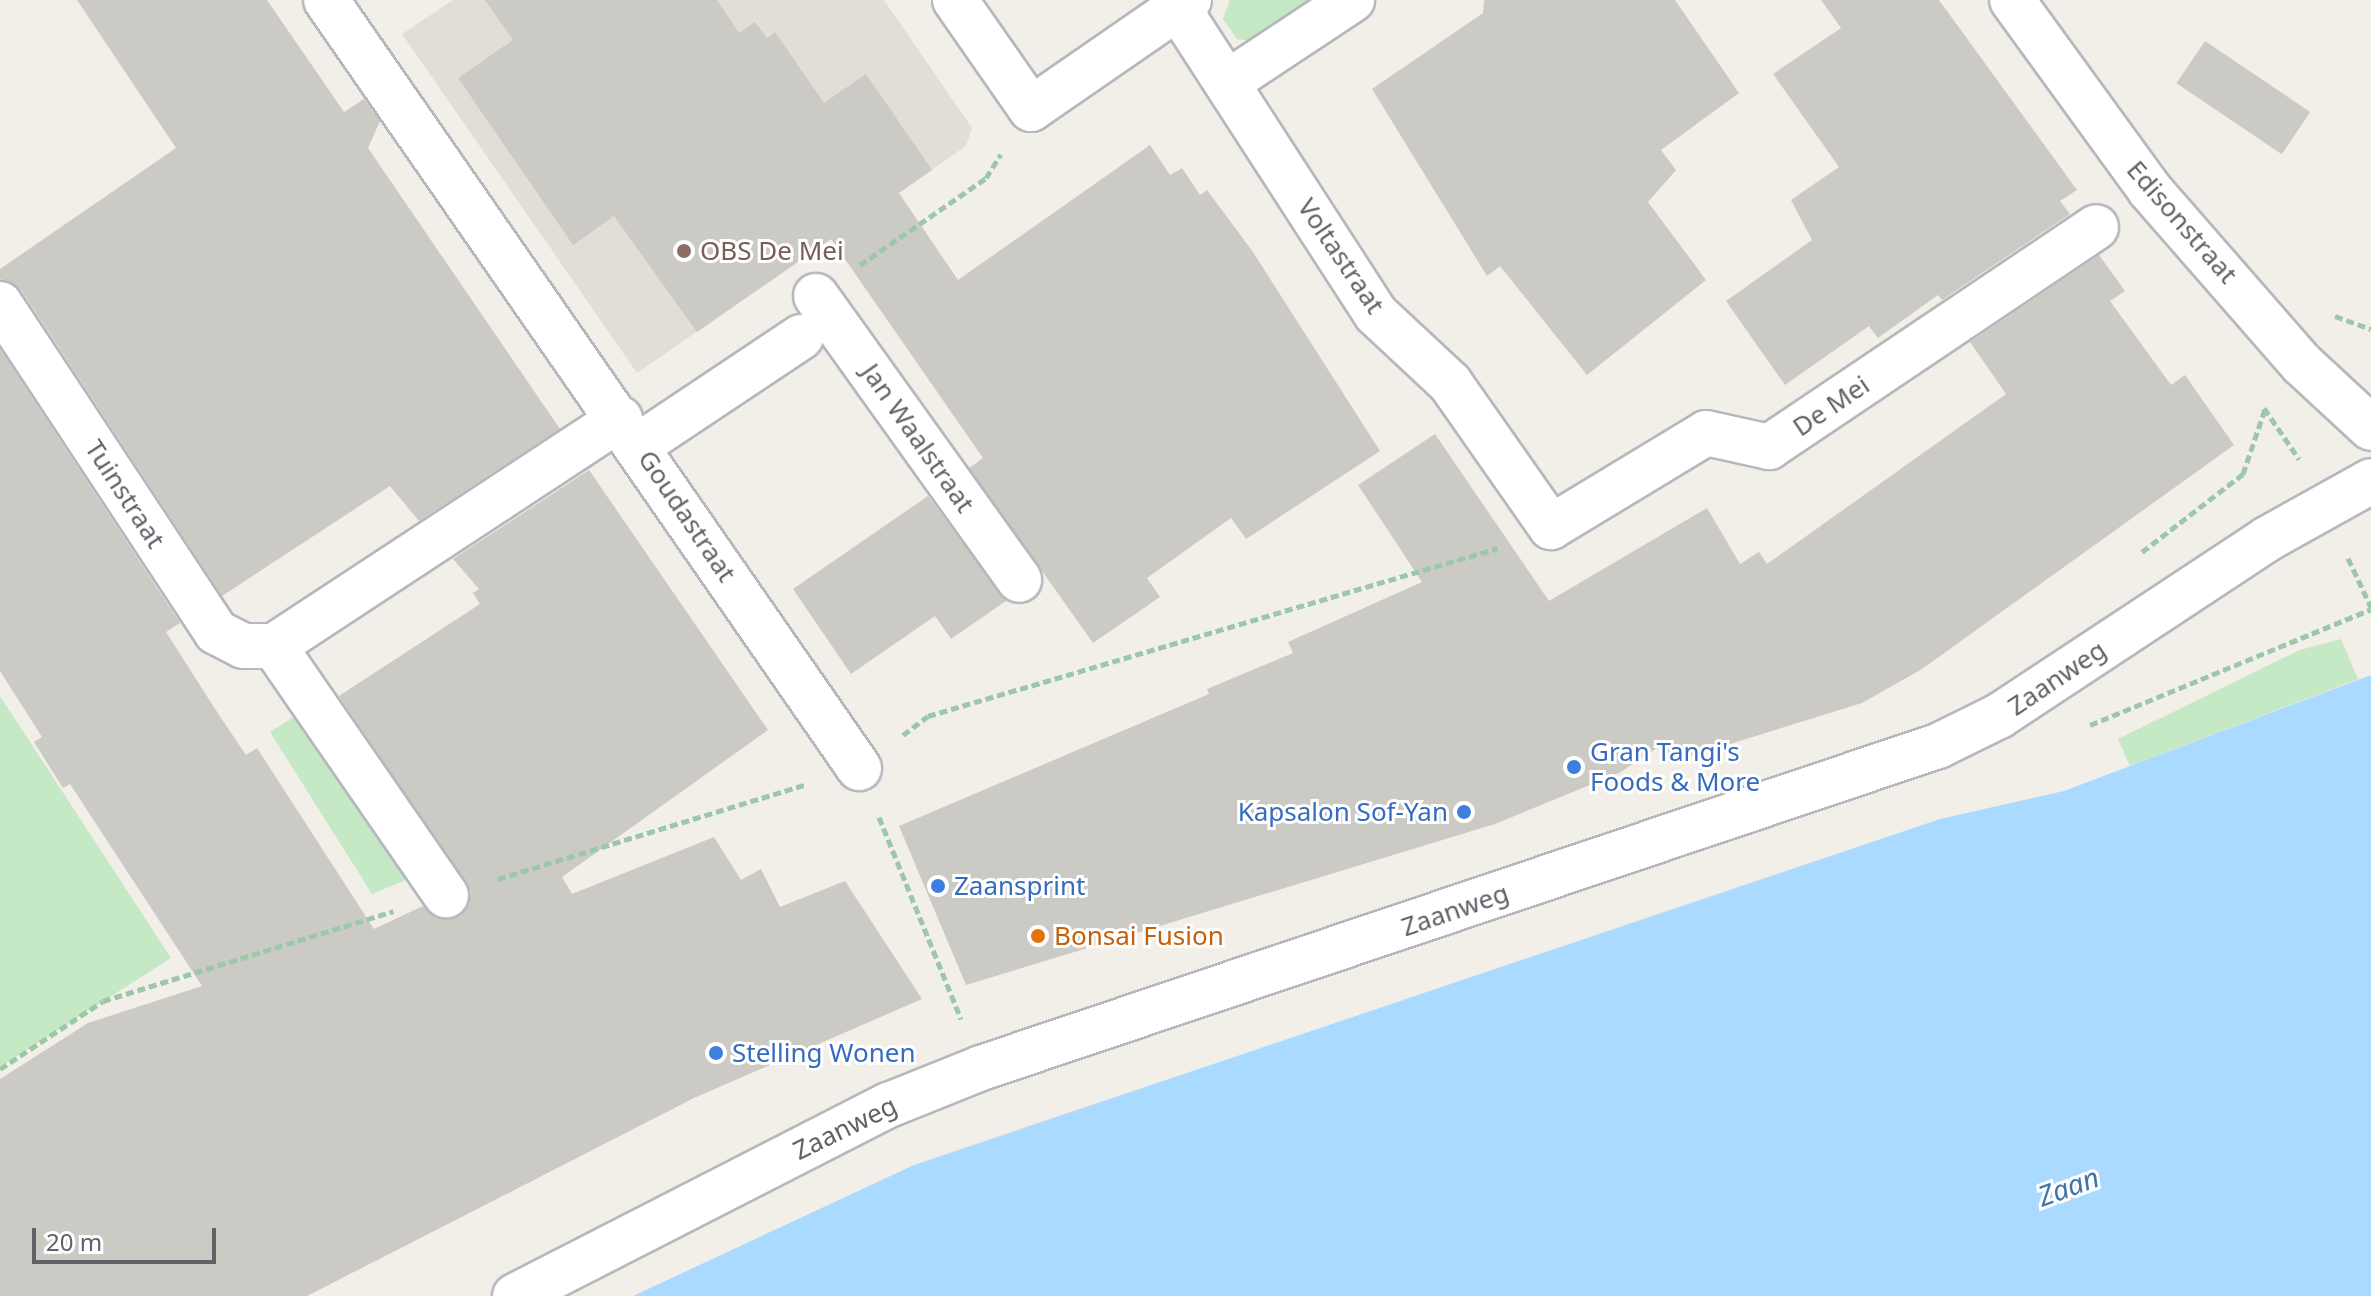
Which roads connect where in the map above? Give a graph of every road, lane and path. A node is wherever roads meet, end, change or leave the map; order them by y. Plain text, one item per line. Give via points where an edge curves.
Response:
1 (326, 0) edge
2 (955, 0) edge
3 (1352, 0) edge
4 (2012, 0) edge
5 (1184, 4) edge
6 (1228, 82) junction
7 (1031, 109) junction
8 (2096, 227) dead end
9 (816, 296) joint
10 (0, 304) edge
11 (2349, 322) dead end
12 (2371, 329) edge
13 (801, 337) dead end
14 (2265, 409) dead end
15 (2371, 428) edge
16 (629, 432) junction
17 (2371, 481) edge
18 (2322, 504) junction
19 (1551, 527) junction
20 (1019, 580) dead end
21 (274, 646) junction
22 (859, 768) junction
23 (446, 895) junction
24 (981, 1068) junction
25 (0, 1069) edge
26 (515, 1296) edge

1 - 16 street, Goudastraat
2 - 7 street
3 - 6 street
4 - 15 street, Edisonstraat via 2150,190 2302,364
5 - 6 street, Voltastraat
5 - 7 street
6 - 19 street, Voltastraat via 1376,314 1450,383
7 - 9 path via 986,178
8 - 19 street, De Mei via 1769,447 1706,433
9 - 20 street, Jan Waalstraat
10 - 21 street, Tuinstraat via 216,632 243,646
11 - 12 path
13 - 16 street
14 - 18 path
16 - 21 street
16 - 22 street, Goudastraat
17 - 18 street, Zaanweg
18 - 24 street, Zaanweg via 1999,716 1938,746
19 - 22 path via 1473,558 928,716
21 - 23 street
22 - 23 path
22 - 24 path
23 - 25 path via 103,1001
24 - 26 street, Zaanweg via 889,1105

